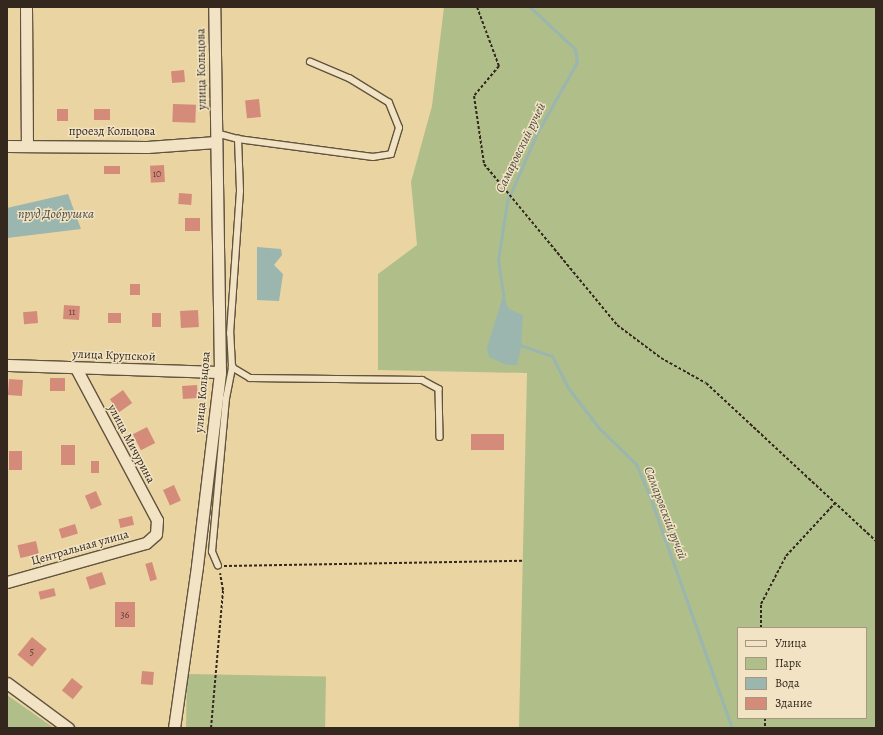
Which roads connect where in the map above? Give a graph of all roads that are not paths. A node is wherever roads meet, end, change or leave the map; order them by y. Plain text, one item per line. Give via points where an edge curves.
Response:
1 (26, 7) edge
2 (214, 7) edge
3 (310, 62) dead end
4 (216, 137) junction
5 (238, 139) junction
6 (28, 145) junction
7 (7, 146) edge
8 (7, 365) edge
9 (232, 367) junction
10 (76, 368) junction
11 (220, 372) junction
12 (440, 437) dead end
13 (156, 534) joint
14 (218, 566) road end
15 (7, 582) edge
16 (7, 683) edge
17 (68, 728) edge
18 (174, 728) edge

1 - 6 street
2 - 4 street, улица Кольцова
3 - 5 lane via 350,79 389,103 399,128 391,154 373,157
4 - 5 lane
4 - 6 street, проезд Кольцова via 147,147
4 - 11 street, улица Кольцова
5 - 9 lane via 240,191 230,334
6 - 7 street, проезд Кольцова
8 - 10 street, улица Крупской
9 - 12 lane via 250,378 422,380 439,389
9 - 14 lane via 226,399 212,552
10 - 11 street, улица Крупской
10 - 13 street, улица Мичурина via 157,520
11 - 18 street, улица Кольцова via 197,566
13 - 15 street, Центральная улица via 146,543
16 - 17 street

